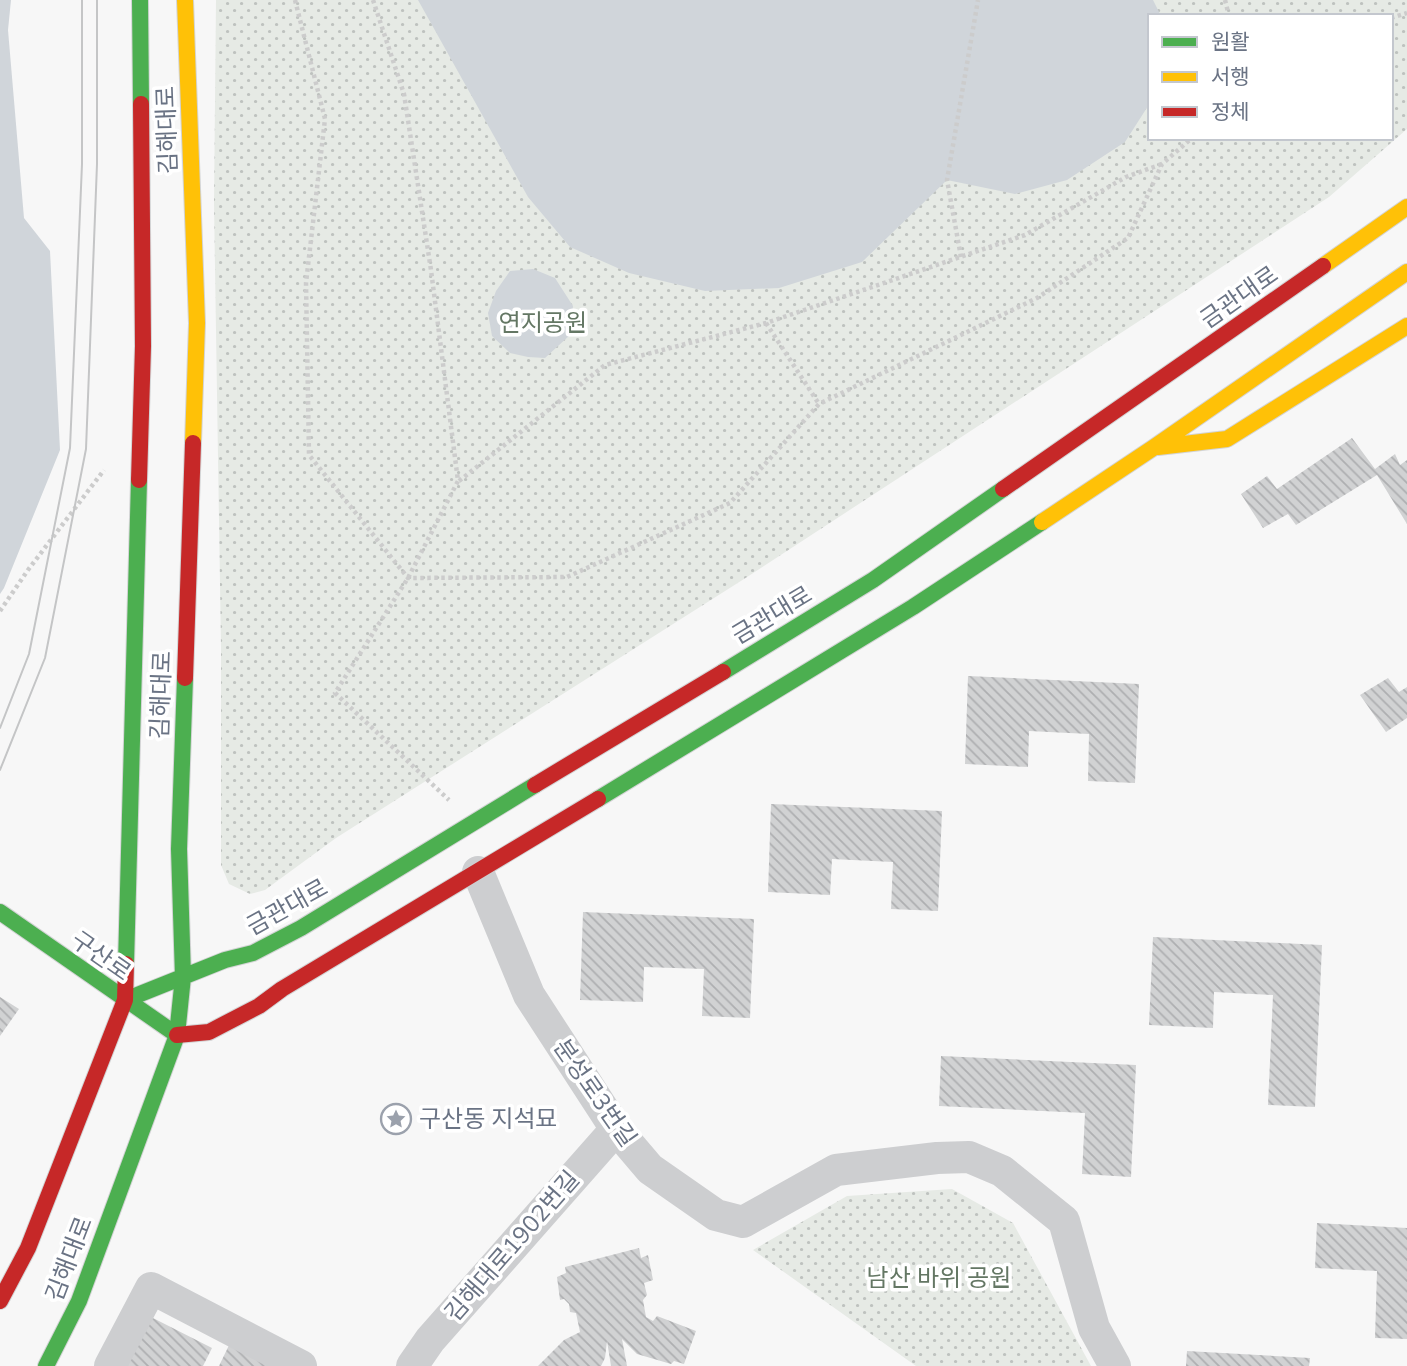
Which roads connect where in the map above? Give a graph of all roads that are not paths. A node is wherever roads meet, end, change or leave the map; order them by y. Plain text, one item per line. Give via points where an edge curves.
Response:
1 (140, 0) edge
2 (185, 0) edge
3 (1407, 208) edge
4 (1407, 272) edge
5 (1407, 326) edge
6 (1153, 448) junction
7 (478, 873) junction
8 (0, 912) edge
9 (183, 977) junction
10 (125, 1000) junction
11 (177, 1035) junction
12 (616, 1129) junction
13 (0, 1301) edge
14 (46, 1366) edge
15 (110, 1366) edge
16 (301, 1366) edge
17 (412, 1366) edge
18 (1115, 1366) edge

1 - 10 main road, 김해대로 via 143,346
2 - 9 main road, 김해대로 via 197,323 179,849
3 - 9 main road, 금관대로 via 873,580 301,928 253,953
4 - 6 main road
5 - 6 main road via 1227,439
6 - 7 main road via 913,607
7 - 11 main road via 259,1006 209,1032
7 - 12 street, 분성로3번길 via 529,995
8 - 10 main road, 구산로
9 - 10 main road, 금관대로
9 - 11 main road, 김해대로
10 - 11 main road, 구산로
10 - 13 main road, 김해대로 via 29,1248
11 - 14 main road, 김해대로 via 79,1301
12 - 17 street, 김해대로1902번길 via 430,1339
12 - 18 street, 분성로3번길 via 650,1168 716,1215 743,1222 836,1170 970,1157 1002,1171 1064,1221 1094,1328
15 - 16 street via 151,1288

